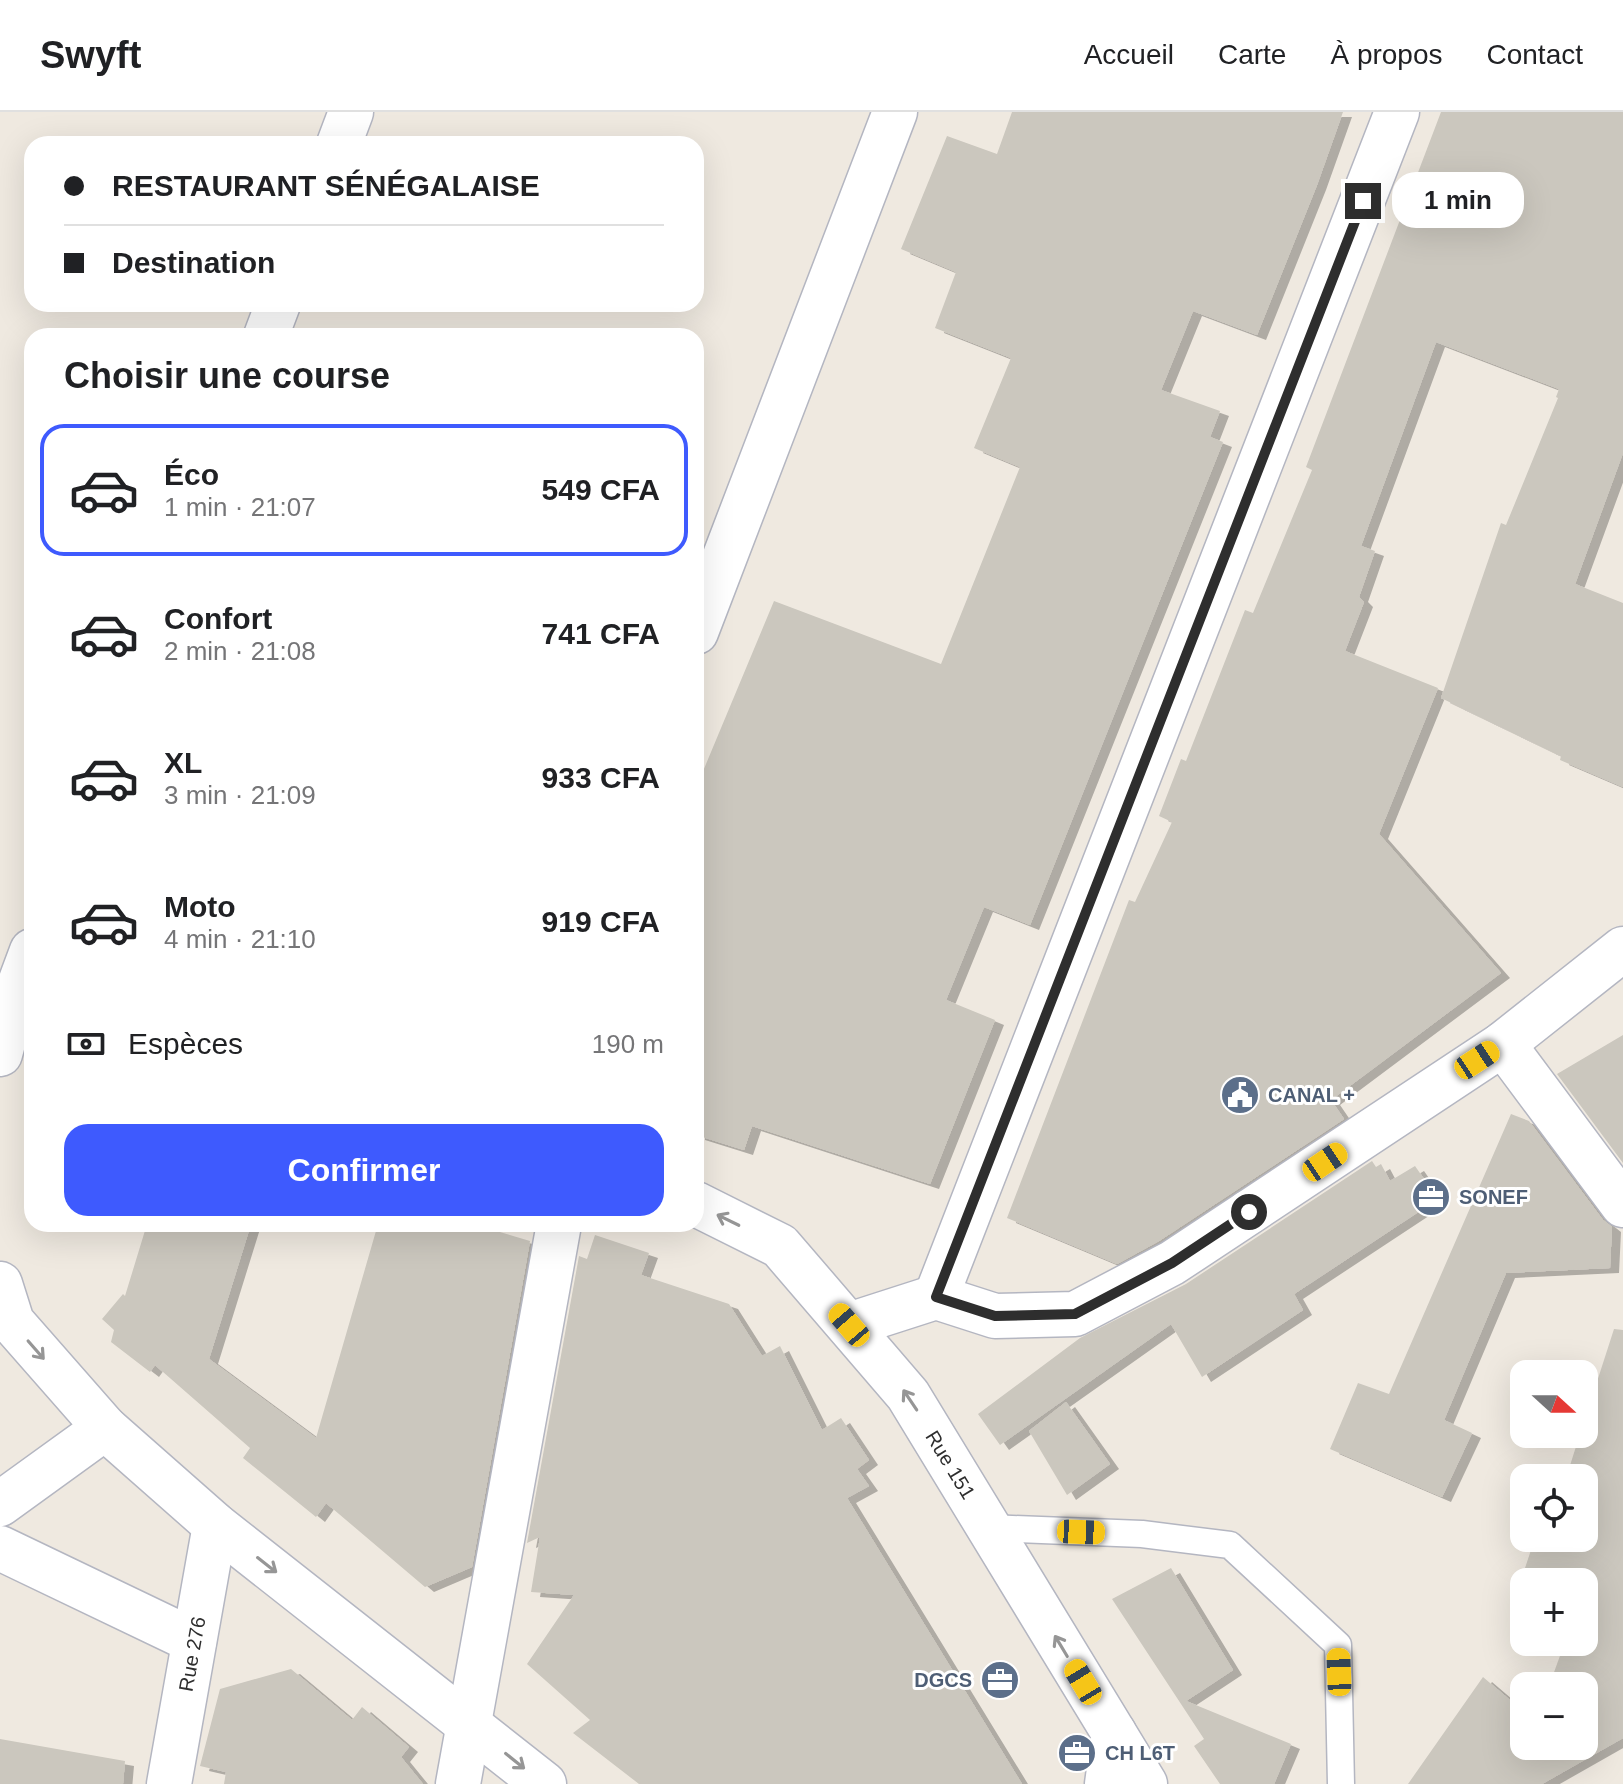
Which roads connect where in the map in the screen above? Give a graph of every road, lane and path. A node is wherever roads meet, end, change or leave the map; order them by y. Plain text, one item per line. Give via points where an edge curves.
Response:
1 (351, 112) edge
2 (895, 112) edge
3 (1397, 112) edge
4 (342, 136) edge
5 (704, 611) edge
6 (1623, 949) edge
7 (24, 971) edge
8 (16, 991) edge
9 (1503, 1044) junction
10 (0, 1054) edge
11 (1623, 1205) edge
12 (704, 1208) edge
13 (558, 1232) edge
14 (0, 1284) edge
15 (936, 1297) junction
16 (849, 1325) junction
17 (105, 1428) junction
18 (0, 1504) edge
19 (215, 1525) junction
20 (989, 1528) junction
21 (0, 1548) edge
22 (194, 1641) junction
23 (468, 1722) junction
24 (1114, 1733) junction
25 (169, 1784) edge
26 (458, 1784) edge
27 (544, 1784) edge
28 (1107, 1784) edge
29 (1145, 1784) edge
30 (1341, 1784) edge

1 - 4 street
2 - 5 street
3 - 15 street
6 - 9 street
7 - 8 street
8 - 10 street
9 - 11 street
9 - 15 street via 1172,1263 1075,1314 995,1316
16 -> 12 street, Rue 151 via 780,1246
13 - 23 street
14 -> 17 street via 12,1322
15 - 16 street
20 -> 16 street, Rue 151 via 908,1395
17 - 18 street
17 - 19 street
19 - 22 street, Rue 276
19 -> 23 street
24 -> 20 street, Rue 151
20 - 30 lane via 1142,1534 1230,1545 1338,1645
21 - 22 street
22 - 25 street, Rue 276
23 - 26 street
23 -> 27 street
24 - 28 street
24 - 29 street, Rue 151

